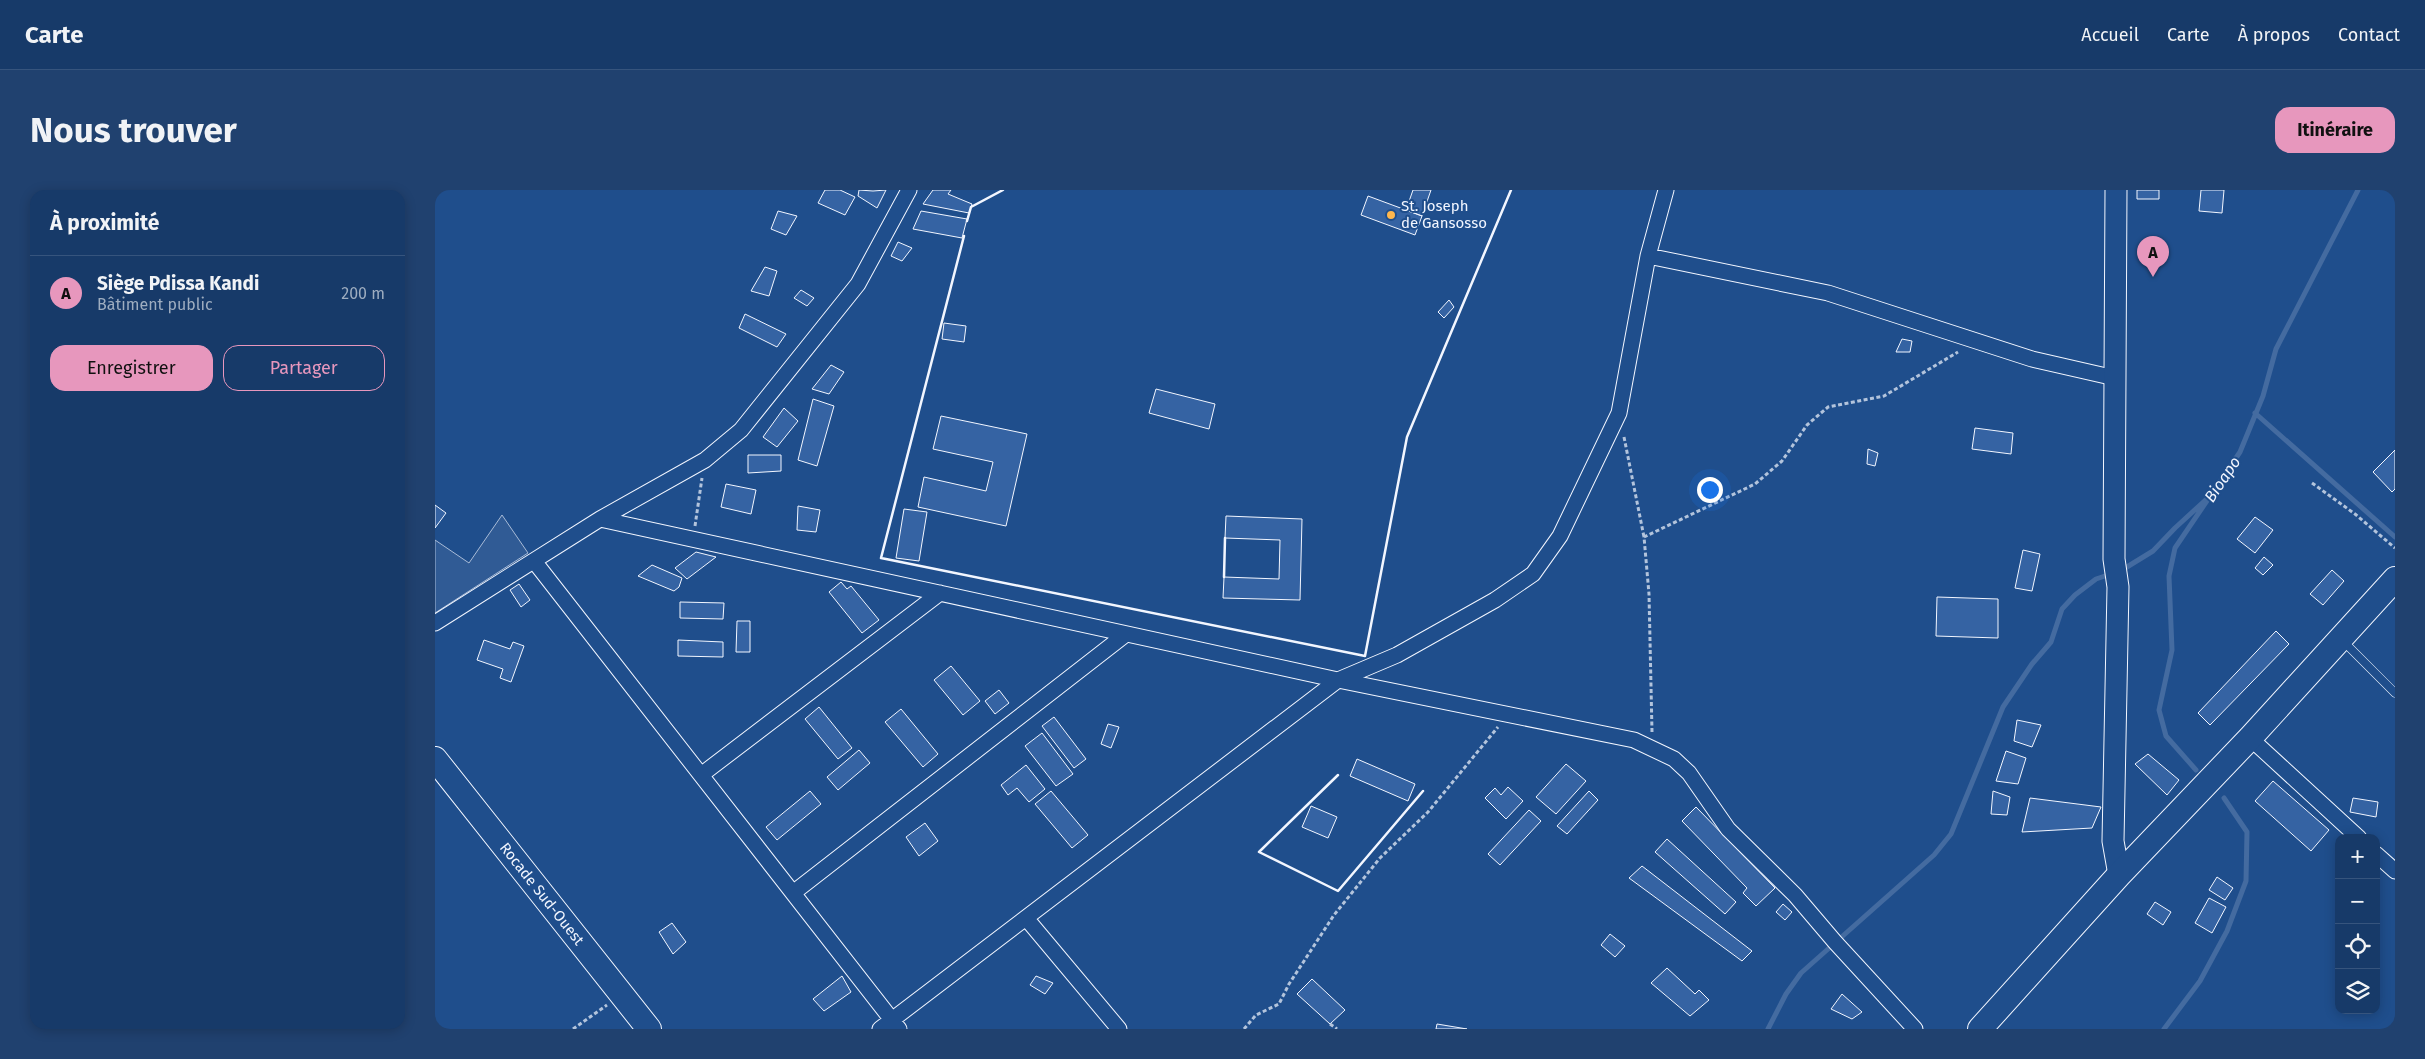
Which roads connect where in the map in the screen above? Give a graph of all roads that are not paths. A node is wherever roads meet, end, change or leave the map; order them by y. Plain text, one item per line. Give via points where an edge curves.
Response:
1 (909, 190) edge
2 (1666, 190) edge
3 (2116, 190) edge
4 (1648, 256) junction
5 (2115, 378) junction
6 (600, 519) junction
7 (533, 561) junction
8 (2395, 579) edge
9 (940, 593) junction
10 (435, 623) edge
11 (1126, 634) junction
12 (2341, 639) junction
13 (1338, 680) junction
14 (2395, 694) edge
15 (2250, 738) junction
16 (435, 759) edge
17 (701, 775) junction
18 (2355, 834) edge
19 (2380, 858) edge
20 (2395, 871) edge
21 (2119, 875) junction
22 (793, 893) junction
23 (1026, 918) junction
24 (891, 1026) edge
25 (649, 1029) edge
26 (1119, 1029) edge
27 (1915, 1029) edge
28 (1980, 1029) edge

1 - 6 street via 858,284 741,430 705,460
2 - 4 street
3 - 5 street
4 - 5 street via 1828,293 2032,359
4 - 13 street via 1619,413 1560,536 1533,574 1495,600 1397,655
5 - 21 street via 2114,559 2119,587 2113,841
6 - 7 street
6 - 9 street
7 - 10 street
7 - 17 street
8 - 12 main road
9 - 11 street
9 - 17 street
11 - 13 street
11 - 22 street
12 - 14 lane
12 - 15 main road
13 - 23 street
13 - 27 street via 1617,736 1674,759 1689,773 1728,829 1795,895
15 - 18 street
15 - 21 main road
16 - 25 main road, Rocade Sud-Ouest
17 - 22 street
19 - 20 street
21 - 28 main road
22 - 24 street
23 - 24 street
23 - 26 street

